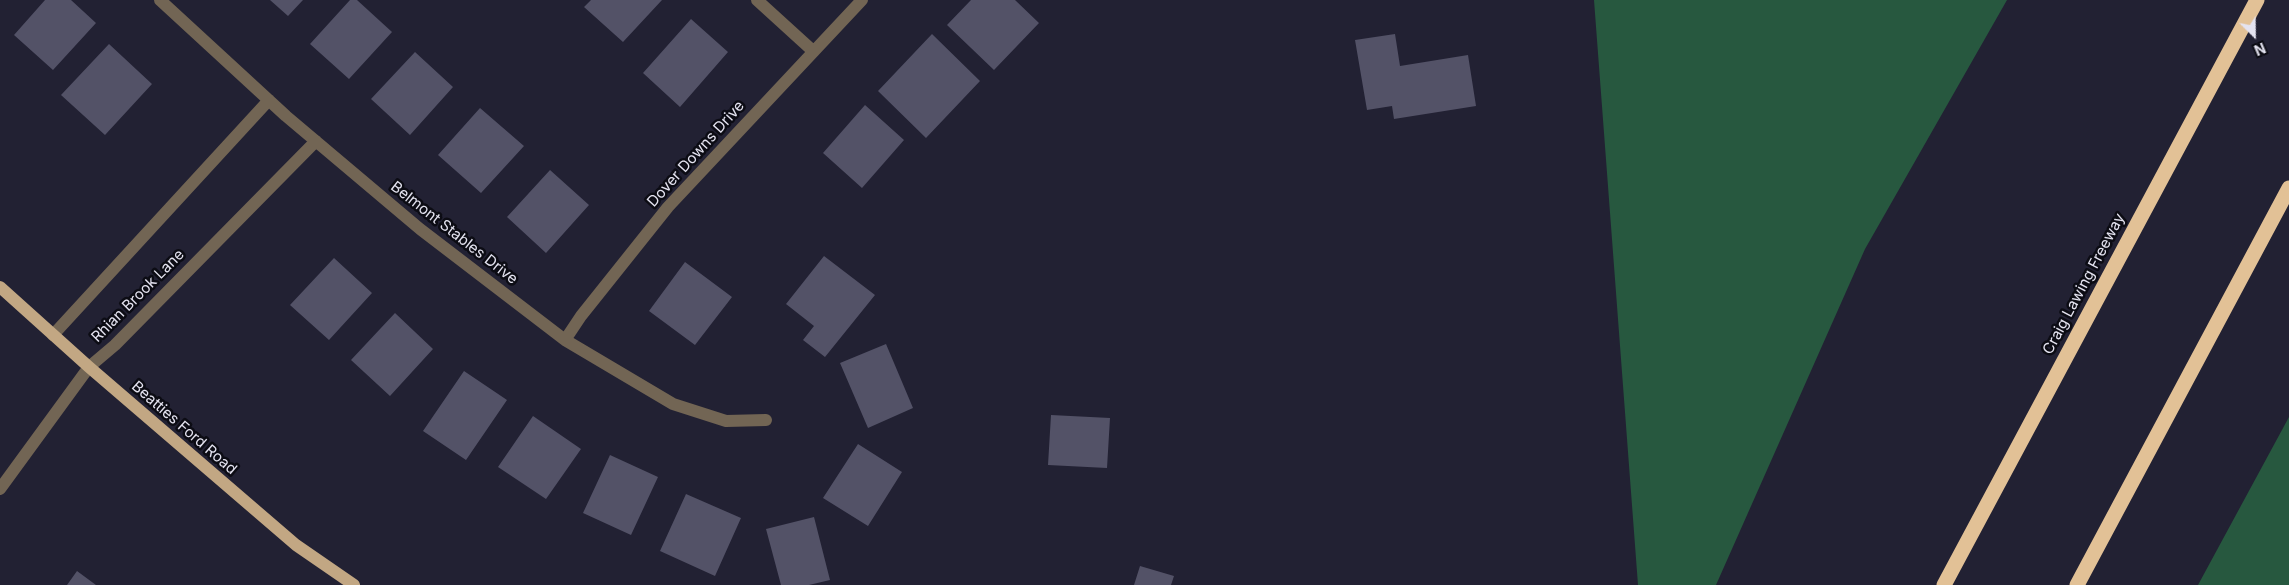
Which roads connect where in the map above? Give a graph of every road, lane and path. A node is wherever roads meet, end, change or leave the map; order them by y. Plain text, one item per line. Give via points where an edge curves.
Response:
1 (160, 0) edge
2 (757, 0) edge
3 (862, 0) edge
4 (2257, 0) edge
5 (813, 51) junction
6 (269, 100) junction
7 (316, 141) junction
8 (2289, 188) edge
9 (0, 286) edge
10 (53, 335) junction
11 (566, 340) junction
12 (89, 366) junction
13 (766, 420) dead end
14 (0, 489) edge
15 (354, 585) edge
16 (1944, 585) edge
17 (2077, 585) edge

1 - 6 street, Belmont Stables Drive
2 - 5 street
3 - 5 street, Dover Downs Drive
4 - 16 highway, Craig Lawing Freeway
5 - 11 street, Dover Downs Drive via 668,207 581,316
6 - 7 street, Belmont Stables Drive
6 - 10 street
7 - 11 street, Belmont Stables Drive via 420,229
7 - 12 street, Rhian Brook Lane via 115,345
8 - 17 highway
9 - 10 main road, Beatties Ford Road
10 - 12 main road, Beatties Ford Road
11 - 13 street, Belmont Stables Drive via 673,404 726,421
12 - 14 street, Rhian Brook Lane
12 - 15 main road, Beatties Ford Road via 296,545

